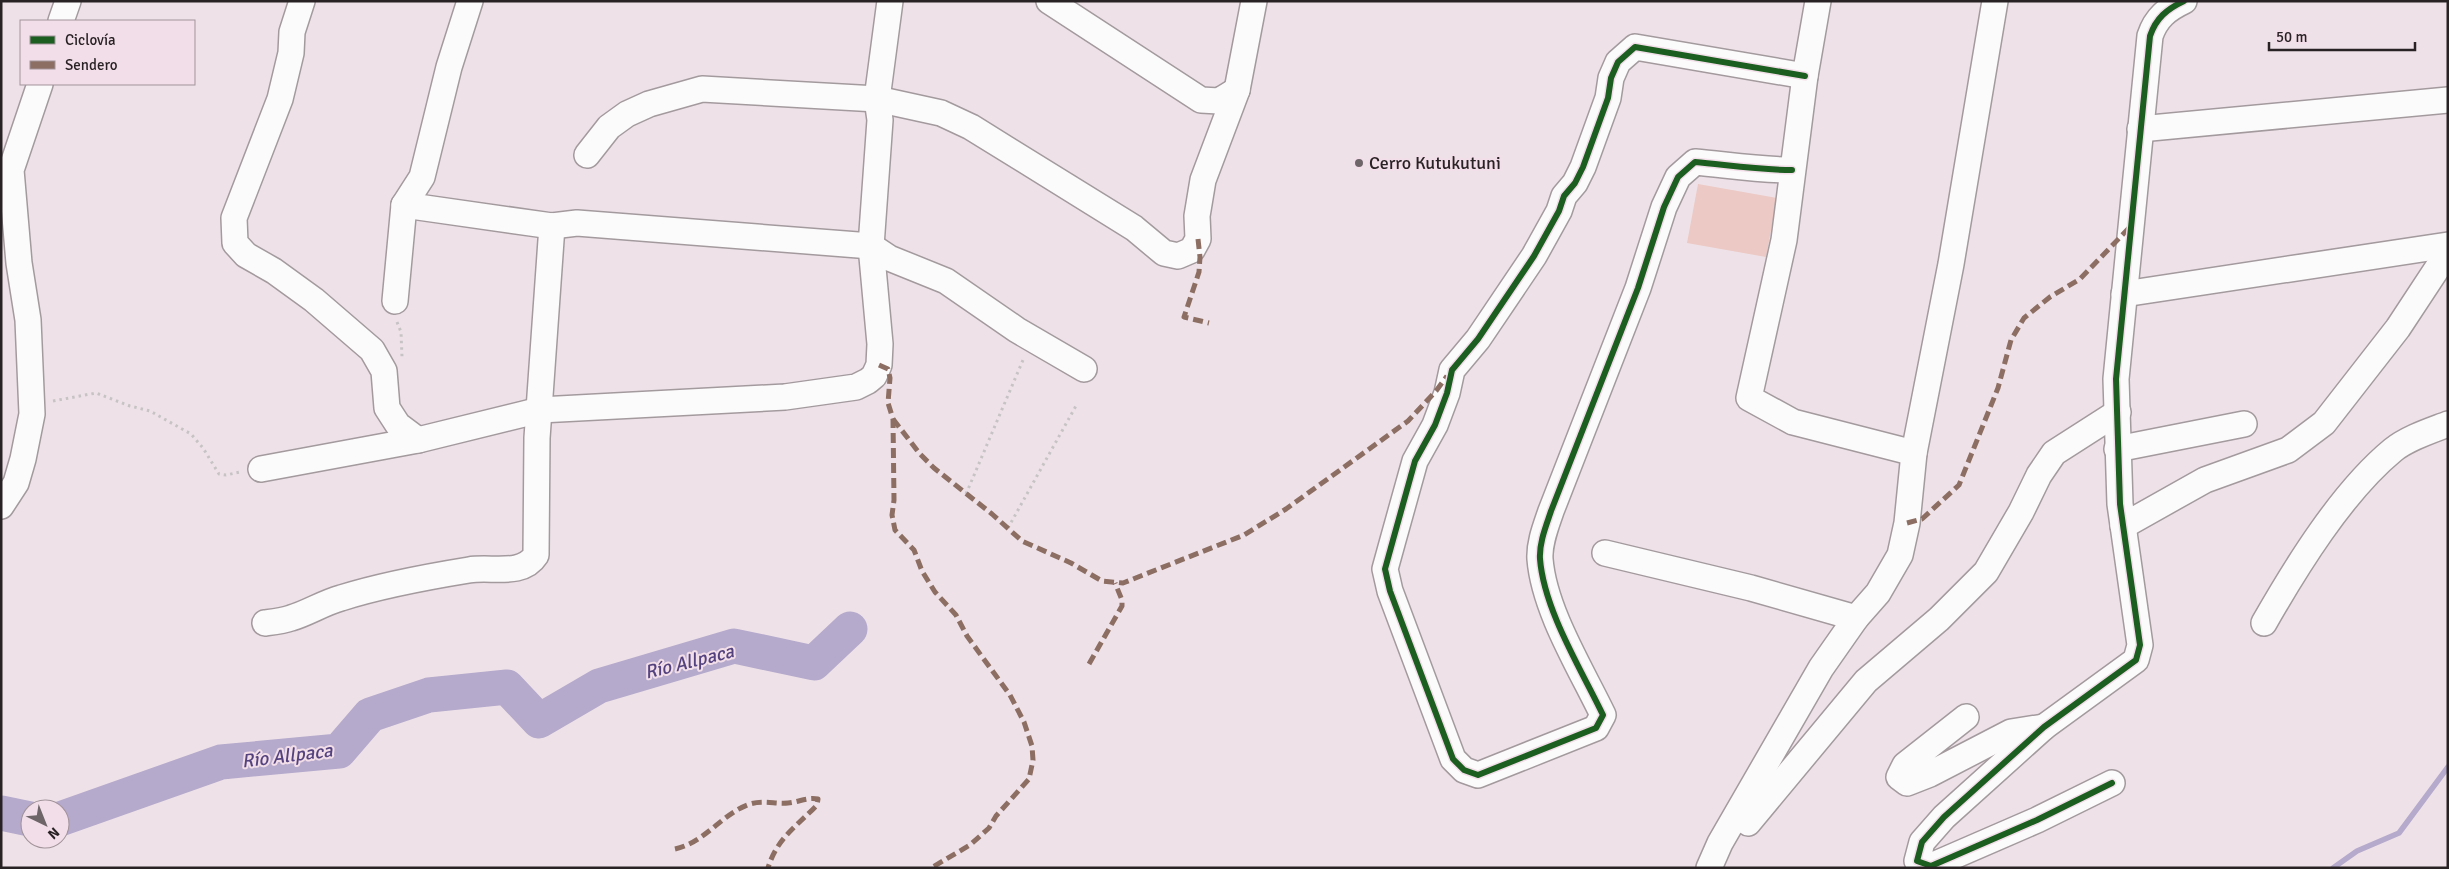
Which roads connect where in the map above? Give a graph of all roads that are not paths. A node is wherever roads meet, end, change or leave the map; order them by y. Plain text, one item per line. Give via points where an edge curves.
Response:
1 (68, 1) edge
2 (302, 1) edge
3 (470, 1) edge
4 (890, 1) edge
5 (1049, 1) edge
6 (1254, 1) edge
7 (1818, 1) edge
8 (1995, 1) edge
9 (2184, 1) edge
10 (61, 20) edge
11 (1805, 76) junction
12 (40, 85) edge
13 (1237, 90) junction
14 (877, 99) junction
15 (2448, 100) edge
16 (2140, 129) junction
17 (586, 155) dead end
18 (6, 170) edge
19 (1792, 170) junction
20 (404, 205) junction
21 (552, 226) junction
22 (2448, 245) edge
23 (871, 246) junction
24 (2448, 252) edge
25 (2124, 294) junction
26 (394, 302) dead end
27 (1084, 369) dead end
28 (540, 410) junction
29 (2118, 412) junction
30 (2244, 424) dead end
31 (2448, 424) edge
32 (418, 440) junction
33 (2117, 449) junction
34 (1914, 453) junction
35 (261, 469) road end
36 (1, 506) edge
37 (2123, 526) junction
38 (1605, 553) dead end
39 (1856, 618) junction
40 (265, 623) dead end
41 (2264, 623) dead end
42 (1966, 717) dead end
43 (2044, 727) junction
44 (2112, 783) dead end
45 (1720, 843) junction
46 (1709, 868) edge

1 - 10 street
2 - 32 street via 292,32 291,53 280,99 234,218 235,243 246,255 314,300 372,350 384,371 387,408 398,425
3 - 20 street via 449,67 422,177
4 - 14 street
5 - 13 street via 1202,100 1219,100
6 - 13 street
7 - 11 street
8 - 34 street via 1951,264
9 - 16 street via 2162,15 2153,26
11 - 19 street
11 - 19 street via 1635,47 1618,62 1610,78 1608,98 1583,167 1564,196 1534,256 1478,339 1452,370 1435,425 1416,461 1385,569 1390,592 1453,759 1464,770 1478,775 1596,728 1602,721 1603,715 1550,604 1540,558 1551,511 1678,177 1695,162 1761,170
12 - 18 street
13 - 14 street via 1203,180 1197,216 1198,239 1192,250 1178,256 1164,253 1134,228 972,128 941,113
14 - 17 street via 702,89 648,104 628,114 609,127
14 - 23 street via 880,120
15 - 16 street
16 - 25 street
18 - 36 street via 28,320 32,414 16,483
19 - 34 street via 1784,240 1749,398 1793,422
20 - 21 street
20 - 26 street
21 - 23 street via 577,222
21 - 28 street
22 - 25 street
23 - 27 street via 889,258 946,281 1018,330
23 - 28 street via 879,365 874,376 856,387 785,397
24 - 37 street via 2398,328 2324,423 2288,450 2205,480
25 - 29 street via 2116,379
28 - 32 street
28 - 40 street via 536,555 530,564 520,568 471,569 425,578 343,597 291,618
29 - 33 street
29 - 45 street via 2054,453 2039,474 1986,572 1939,619 1866,681 1741,831
30 - 33 street
31 - 41 street via 2394,450 2356,487 2293,572
32 - 35 street
33 - 37 street
34 - 39 street via 1907,523 1900,555 1878,594
37 - 43 street via 2140,645 2136,660
38 - 39 street via 1751,588
39 - 45 street via 1821,668
42 - 43 street via 1905,765 1900,777 1906,782 1930,774 2011,732
43 - 44 street via 1944,817 1922,842 1917,861 1931,866
45 - 46 street

